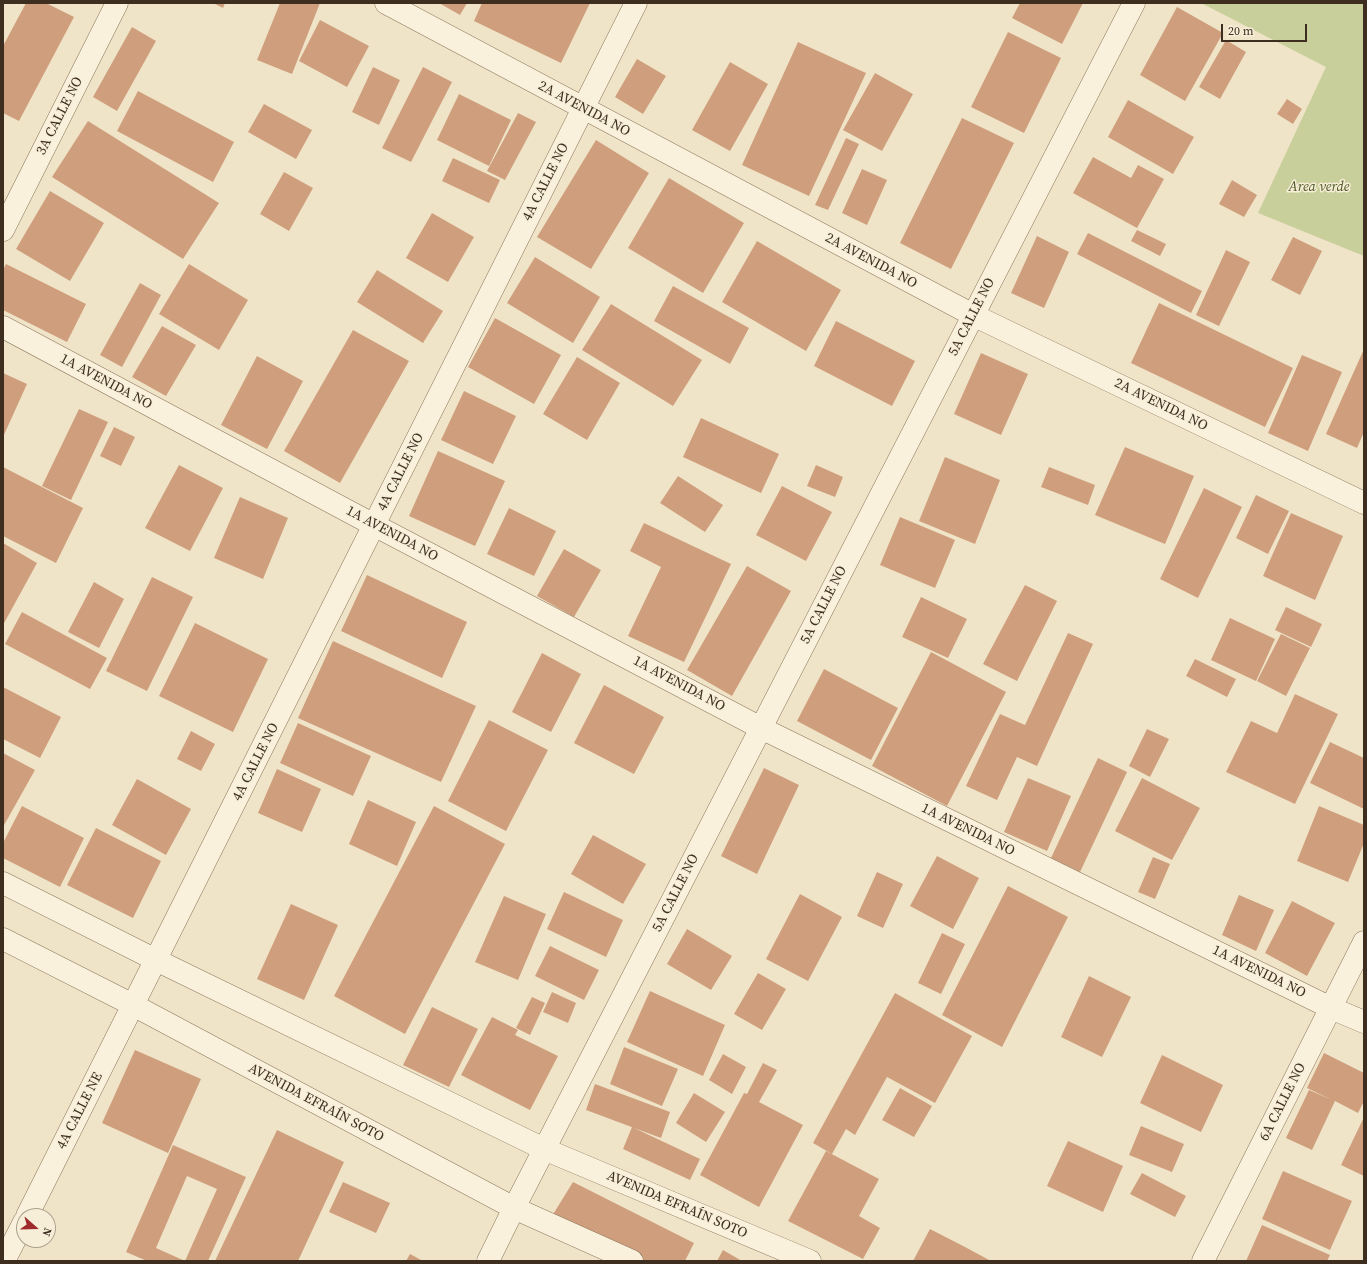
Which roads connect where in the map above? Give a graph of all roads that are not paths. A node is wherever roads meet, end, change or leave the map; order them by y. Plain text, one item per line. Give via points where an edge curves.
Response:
1 (117, 3) edge
2 (386, 3) edge
3 (636, 3) edge
4 (1134, 3) edge
5 (583, 109) junction
6 (3, 230) edge
7 (973, 315) junction
8 (3, 328) edge
9 (1364, 503) edge
10 (374, 525) junction
11 (761, 728) junction
12 (3, 883) edge
13 (3, 939) edge
14 (1364, 942) edge
15 (156, 960) junction
16 (133, 1005) junction
17 (1331, 1008) junction
18 (1364, 1022) edge
19 (544, 1149) junction
20 (31, 1208) edge
21 (514, 1208) junction
22 (16, 1238) edge
23 (4, 1261) edge
24 (488, 1261) edge
25 (632, 1261) edge
26 (810, 1261) edge
27 (1203, 1261) edge

1 - 6 street, 3A CALLE NO
2 - 5 street, 2A AVENIDA NO
3 - 5 street, 4A CALLE NO
4 - 7 street, 5A CALLE NO
5 - 7 street, 2A AVENIDA NO
5 - 10 street, 4A CALLE NO
7 - 9 street, 2A AVENIDA NO
7 - 11 street, 5A CALLE NO
8 - 10 street, 1A AVENIDA NO
10 - 11 street, 1A AVENIDA NO
10 - 15 street, 4A CALLE NO
11 - 17 street, 1A AVENIDA NO
11 - 19 street, 5A CALLE NO
12 - 15 street, AVENIDA EFRAÍN SOTO
13 - 16 street, AVENIDA EFRAÍN SOTO
14 - 17 street, 6A CALLE NO
15 - 16 street, 4A CALLE NO
15 - 19 street, AVENIDA EFRAÍN SOTO
16 - 20 street, 4A CALLE NE
16 - 21 street, AVENIDA EFRAÍN SOTO
17 - 18 street, 1A AVENIDA NO
17 - 27 street, 6A CALLE NO
19 - 21 street, 5A CALLE NO
19 - 26 street, AVENIDA EFRAÍN SOTO
21 - 24 street, 5A CALLE NO
21 - 25 street, AVENIDA EFRAÍN SOTO
22 - 23 street

